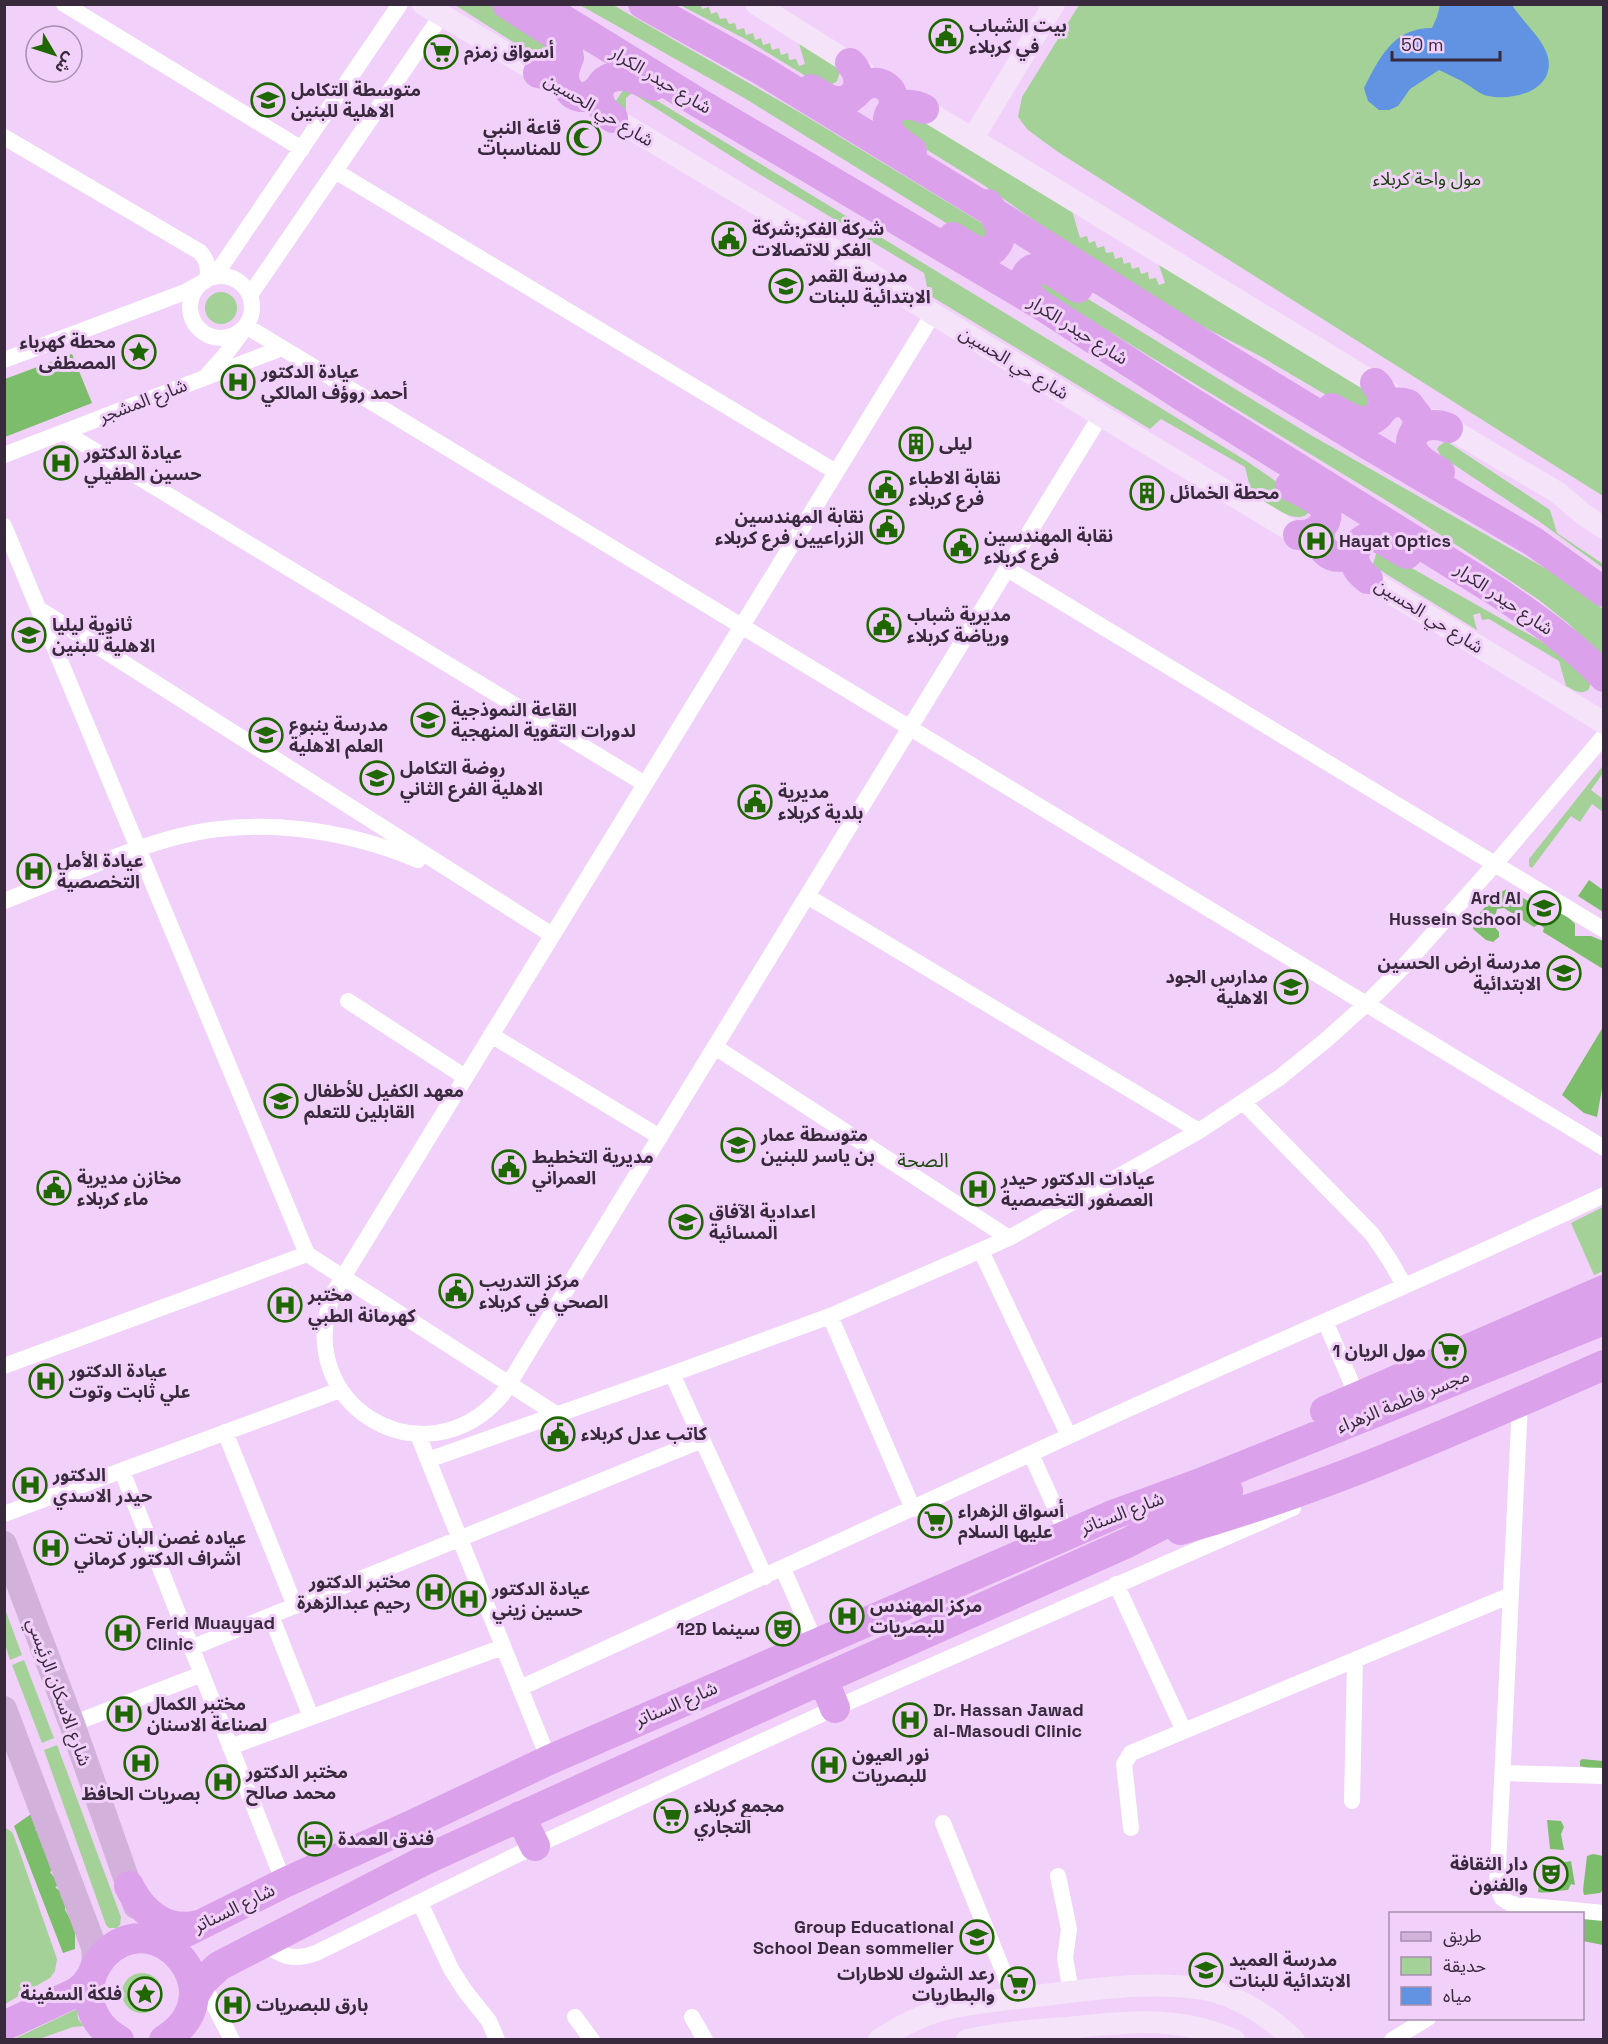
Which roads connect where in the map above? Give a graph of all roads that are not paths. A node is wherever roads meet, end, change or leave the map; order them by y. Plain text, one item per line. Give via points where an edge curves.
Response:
1 (64, 4) edge
2 (400, 4) edge
3 (507, 4) edge
4 (538, 4) edge
5 (642, 4) edge
6 (756, 4) edge
7 (1054, 4) edge
8 (432, 10) edge
9 (567, 63) junction
10 (850, 63) junction
11 (761, 70) junction
12 (538, 73) junction
13 (883, 84) junction
14 (586, 90) junction
15 (855, 94) junction
16 (694, 100) junction
17 (924, 109) junction
18 (891, 113) junction
19 (613, 118) joint
20 (4, 137) edge
21 (973, 138) junction
22 (302, 149) junction
23 (812, 170) junction
24 (335, 171) junction
25 (993, 212) junction
26 (209, 279) junction
27 (250, 295) junction
28 (1036, 302) junction
29 (933, 314) junction
30 (245, 327) junction
31 (282, 348) junction
32 (1227, 359) junction
33 (4, 360) edge
34 (203, 378) junction
35 (1375, 383) junction
36 (1182, 396) junction
37 (1288, 396) junction
38 (1408, 404) junction
39 (1379, 414) junction
40 (1101, 415) junction
41 (1448, 428) junction
42 (64, 432) junction
43 (1416, 432) junction
44 (4, 455) edge
45 (836, 472) junction
46 (1557, 492) junction
47 (1604, 513) edge
48 (4, 526) edge
49 (1604, 528) edge
50 (1311, 529) junction
51 (1534, 542) junction
52 (1357, 548) junction
53 (1328, 554) junction
54 (1007, 569) junction
55 (1468, 574) junction
56 (1368, 579) junction
57 (1604, 592) edge
58 (39, 609) junction
59 (741, 626) junction
60 (1604, 677) edge
61 (1604, 723) edge
62 (910, 728) junction
63 (1604, 736) edge
64 (645, 784) junction
65 (139, 848) junction
66 (1495, 864) junction
67 (466, 881) junction
68 (807, 896) junction
69 (4, 902) edge
70 (1604, 930) edge
71 (552, 935) junction
72 (348, 1002) dead end
73 (1365, 1005) junction
74 (491, 1035) junction
75 (715, 1047) junction
76 (465, 1077) junction
77 (1244, 1102) junction
78 (1199, 1131) junction
79 (660, 1137) junction
80 (1604, 1148) edge
81 (1604, 1195) edge
82 (1010, 1238) junction
83 (981, 1251) junction
84 (308, 1254) junction
85 (343, 1277) junction
86 (1404, 1286) junction
87 (1604, 1288) edge
88 (1573, 1303) junction
89 (1604, 1307) edge
90 (830, 1316) junction
91 (1604, 1320) edge
92 (1325, 1321) junction
93 (1603, 1358) edge
94 (4, 1366) edge
95 (672, 1374) junction
96 (509, 1384) junction
97 (340, 1390) junction
98 (1357, 1396) junction
99 (1520, 1402) junction
100 (556, 1414) junction
101 (225, 1432) junction
102 (418, 1435) junction
103 (1069, 1436) junction
104 (702, 1440) junction
105 (1031, 1454) junction
106 (428, 1460) junction
107 (1374, 1463) junction
108 (122, 1471) junction
109 (1206, 1491) junction
110 (914, 1509) junction
111 (4, 1514) edge
112 (1115, 1514) junction
113 (1067, 1534) junction
114 (460, 1539) junction
115 (1127, 1543) junction
116 (4, 1544) edge
117 (783, 1569) junction
118 (765, 1577) junction
119 (1116, 1584) junction
120 (1511, 1595) junction
121 (295, 1606) junction
122 (271, 1616) junction
123 (816, 1644) junction
124 (503, 1647) junction
125 (191, 1648) junction
126 (1355, 1660) junction
127 (202, 1674) junction
128 (823, 1678) junction
129 (520, 1688) junction
130 (835, 1708) junction
131 (4, 1709) edge
132 (311, 1717) junction
133 (72, 1724) junction
134 (1184, 1731) junction
135 (230, 1747) junction
136 (549, 1760) junction
137 (1503, 1773) junction
138 (1604, 1776) edge
139 (1352, 1801) dead end
140 (520, 1816) junction
141 (943, 1823) dead end
142 (414, 1824) junction
143 (1131, 1828) dead end
144 (535, 1846) junction
145 (362, 1848) junction
146 (427, 1859) junction
147 (1059, 1876) dead end
148 (378, 1882) junction
149 (284, 1883) junction
150 (129, 1886) junction
151 (420, 1903) junction
152 (1604, 1913) edge
153 (204, 1924) junction
154 (154, 1941) junction
155 (263, 1942) junction
156 (88, 1972) junction
157 (198, 1989) junction
158 (1071, 1992) junction
159 (1014, 1998) junction
160 (575, 2017) dead end
161 (692, 2017) dead end
162 (1426, 2020) edge
163 (4, 2026) edge
164 (1080, 2033) edge
165 (176, 2035) edge
166 (119, 2040) edge
167 (232, 2040) edge
168 (497, 2040) edge
169 (592, 2040) edge
170 (705, 2040) edge
171 (879, 2040) edge
172 (967, 2040) edge
173 (1233, 2040) edge
174 (1294, 2040) edge
175 (1392, 2040) edge

1 - 22 street
2 - 22 street
3 - 9 highway via 563,40 569,51
4 - 16 highway, شارع حيدر الكرار
5 - 11 highway
6 - 10 main road
7 - 21 main road
8 - 12 main road, شارع حي الحسين
8 - 24 street
9 - 12 highway via 555,75
9 - 14 highway via 565,85
10 - 13 main road
10 - 15 highway via 859,78
11 - 15 highway via 790,77 833,101
11 - 25 highway
12 - 14 main road, شارع حي الحسين
13 - 15 highway via 867,83
13 - 17 main road
13 - 18 highway via 893,98
14 - 16 highway via 625,76
14 - 19 highway
16 - 23 highway, شارع حيدر الكرار
17 - 18 highway via 907,104
17 - 21 main road
18 - 25 highway via 887,127 898,142 972,187
19 - 29 main road, شارع حي الحسين
20 - 26 street via 200,252 206,258
21 - 35 main road
22 - 26 street
23 - 25 highway via 886,200 981,252 992,250 999,240
23 - 28 highway, شارع حيدر الكرار
24 - 27 street
24 - 45 street
25 - 32 highway
26 - 27 street via 231,277 246,287
26 - 30 street via 192,296 194,323 218,339 228,338
26 - 33 street via 185,292
27 - 30 street via 252,311
28 - 32 highway via 1024,281 1030,269 1043,267 1190,354
28 - 36 highway, شارع حيدر الكرار
29 - 40 main road, شارع حي الحسين
29 - 45 street
30 - 31 street
30 - 34 street
31 - 34 street, شارع المشجر
31 - 59 street
32 - 37 highway
34 - 42 street, شارع المشجر
35 - 38 main road
35 - 39 highway via 1384,397
36 - 50 highway via 1248,458 1321,504 1325,512
36 - 55 highway, شارع حيدر الكرار
37 - 39 highway via 1311,399 1358,420 1370,420
37 - 51 highway
38 - 39 highway via 1392,402
38 - 41 main road
38 - 43 highway via 1418,417
40 - 50 main road, شارع حي الحسين
40 - 54 street
41 - 43 highway via 1432,423
41 - 46 main road
42 - 44 street, شارع المشجر
42 - 64 street
43 - 51 highway via 1413,452 1422,461 1505,515
45 - 59 street
46 - 47 main road
46 - 49 main road
48 - 58 street
50 - 53 highway via 1319,534
51 - 57 highway
52 - 53 highway via 1344,556
52 - 55 highway via 1368,538 1376,538 1417,559
52 - 56 highway via 1356,566
53 - 56 main road, شارع حي الحسين
54 - 62 street
54 - 66 street
55 - 60 highway, شارع حيدر الكرار via 1542,623
56 - 61 main road, شارع حي الحسين
58 - 65 street
58 - 67 street
59 - 62 street
59 - 64 street
62 - 68 street
62 - 73 street
63 - 66 street
64 - 71 street
65 - 67 street via 214,830 310,830 397,851
65 - 69 street
65 - 84 street
66 - 70 street
66 - 73 street
67 - 71 street
68 - 75 street
68 - 78 street
71 - 74 street
72 - 76 street
73 - 77 street via 1318,1047
73 - 80 street
74 - 76 street
74 - 79 street
75 - 79 street
75 - 82 street
76 - 85 street
77 - 78 street
77 - 86 street via 1372,1234
78 - 82 street
79 - 96 street
81 - 86 street
82 - 83 street
83 - 90 street
83 - 103 street
84 - 85 street
84 - 94 street
85 - 96 street
85 - 97 street via 326,1315 324,1339 328,1362
86 - 92 street
87 - 88 highway
88 - 89 highway via 1590,1302
88 - 98 highway
90 - 95 street
90 - 110 street
91 - 109 highway, مجسر فاطمة الزهراء
92 - 98 street
92 - 103 street
93 - 99 highway
93 - 109 highway, مجسر فاطمة الزهراء via 1361,1435
95 - 100 street
95 - 104 street
96 - 100 street
96 - 102 street via 496,1402 473,1420 447,1431
97 - 101 street
97 - 102 street via 372,1420 389,1429
98 - 112 highway via 1198,1467
99 - 107 highway
99 - 120 street
100 - 106 street
101 - 108 street
101 - 121 street
102 - 106 street
103 - 105 street
104 - 114 street
104 - 118 street
105 - 110 street
105 - 113 street
106 - 114 street
107 - 115 highway via 1262,1504
107 - 119 street via 1338,1489
108 - 111 street
108 - 125 street
109 - 112 highway, شارع السناتر
109 - 115 highway, شارع السناتر
110 - 117 street
112 - 113 highway, شارع السناتر
113 - 123 highway, شارع السناتر
114 - 121 street
114 - 124 street
115 - 128 highway, شارع السناتر
116 - 133 main road, شارع الاسكان الرئيسي
117 - 118 street
117 - 123 street
118 - 129 street
119 - 130 street
119 - 134 street
120 - 126 street
120 - 137 street
121 - 122 street
122 - 125 street
122 - 132 street
123 - 136 highway, شارع السناتر
124 - 129 street
124 - 132 street
125 - 127 street
126 - 134 street
126 - 139 street
127 - 133 street
127 - 135 street
128 - 130 highway
128 - 140 highway, شارع السناتر
129 - 136 street
130 - 144 street
131 - 156 main road
132 - 135 street
133 - 150 main road, شارع الاسكان الرئيسي
134 - 143 street via 1131,1753 1125,1760
135 - 149 street
136 - 142 highway, شارع السناتر
137 - 138 street
137 - 152 street via 1497,1887 1502,1898 1511,1904
140 - 144 highway
140 - 146 highway, شارع السناتر
141 - 159 street
142 - 145 highway, شارع السناتر
142 - 146 highway via 404,1837 405,1850 415,1858
144 - 151 street
145 - 148 highway via 376,1848 386,1858 387,1872
145 - 149 highway, شارع السناتر
146 - 148 highway, شارع السناتر
147 - 158 street via 1069,1929 1065,1958
148 - 155 highway, شارع السناتر
149 - 153 highway, شارع السناتر
150 - 153 highway via 143,1908 160,1921 181,1928
150 - 154 main road, شارع الاسكان الرئيسي via 146,1933
151 - 155 street via 303,1957 281,1956
151 - 168 street via 451,1969 489,2021
153 - 154 highway, شارع السناتر via 168,1941
154 - 156 highway via 122,1943
154 - 157 highway via 167,1946 185,1962
155 - 157 highway, شارع السناتر via 219,1966
156 - 163 highway
156 - 166 highway via 91,2008 98,2023
157 - 165 highway via 191,2011
157 - 167 street
158 - 159 main road
158 - 174 main road via 1129,1986 1204,1989 1248,2007
159 - 171 main road via 949,2008 919,2018
160 - 169 street
161 - 170 street
162 - 175 street
164 - 172 main road via 994,2034
164 - 173 main road via 1147,2021 1210,2030

